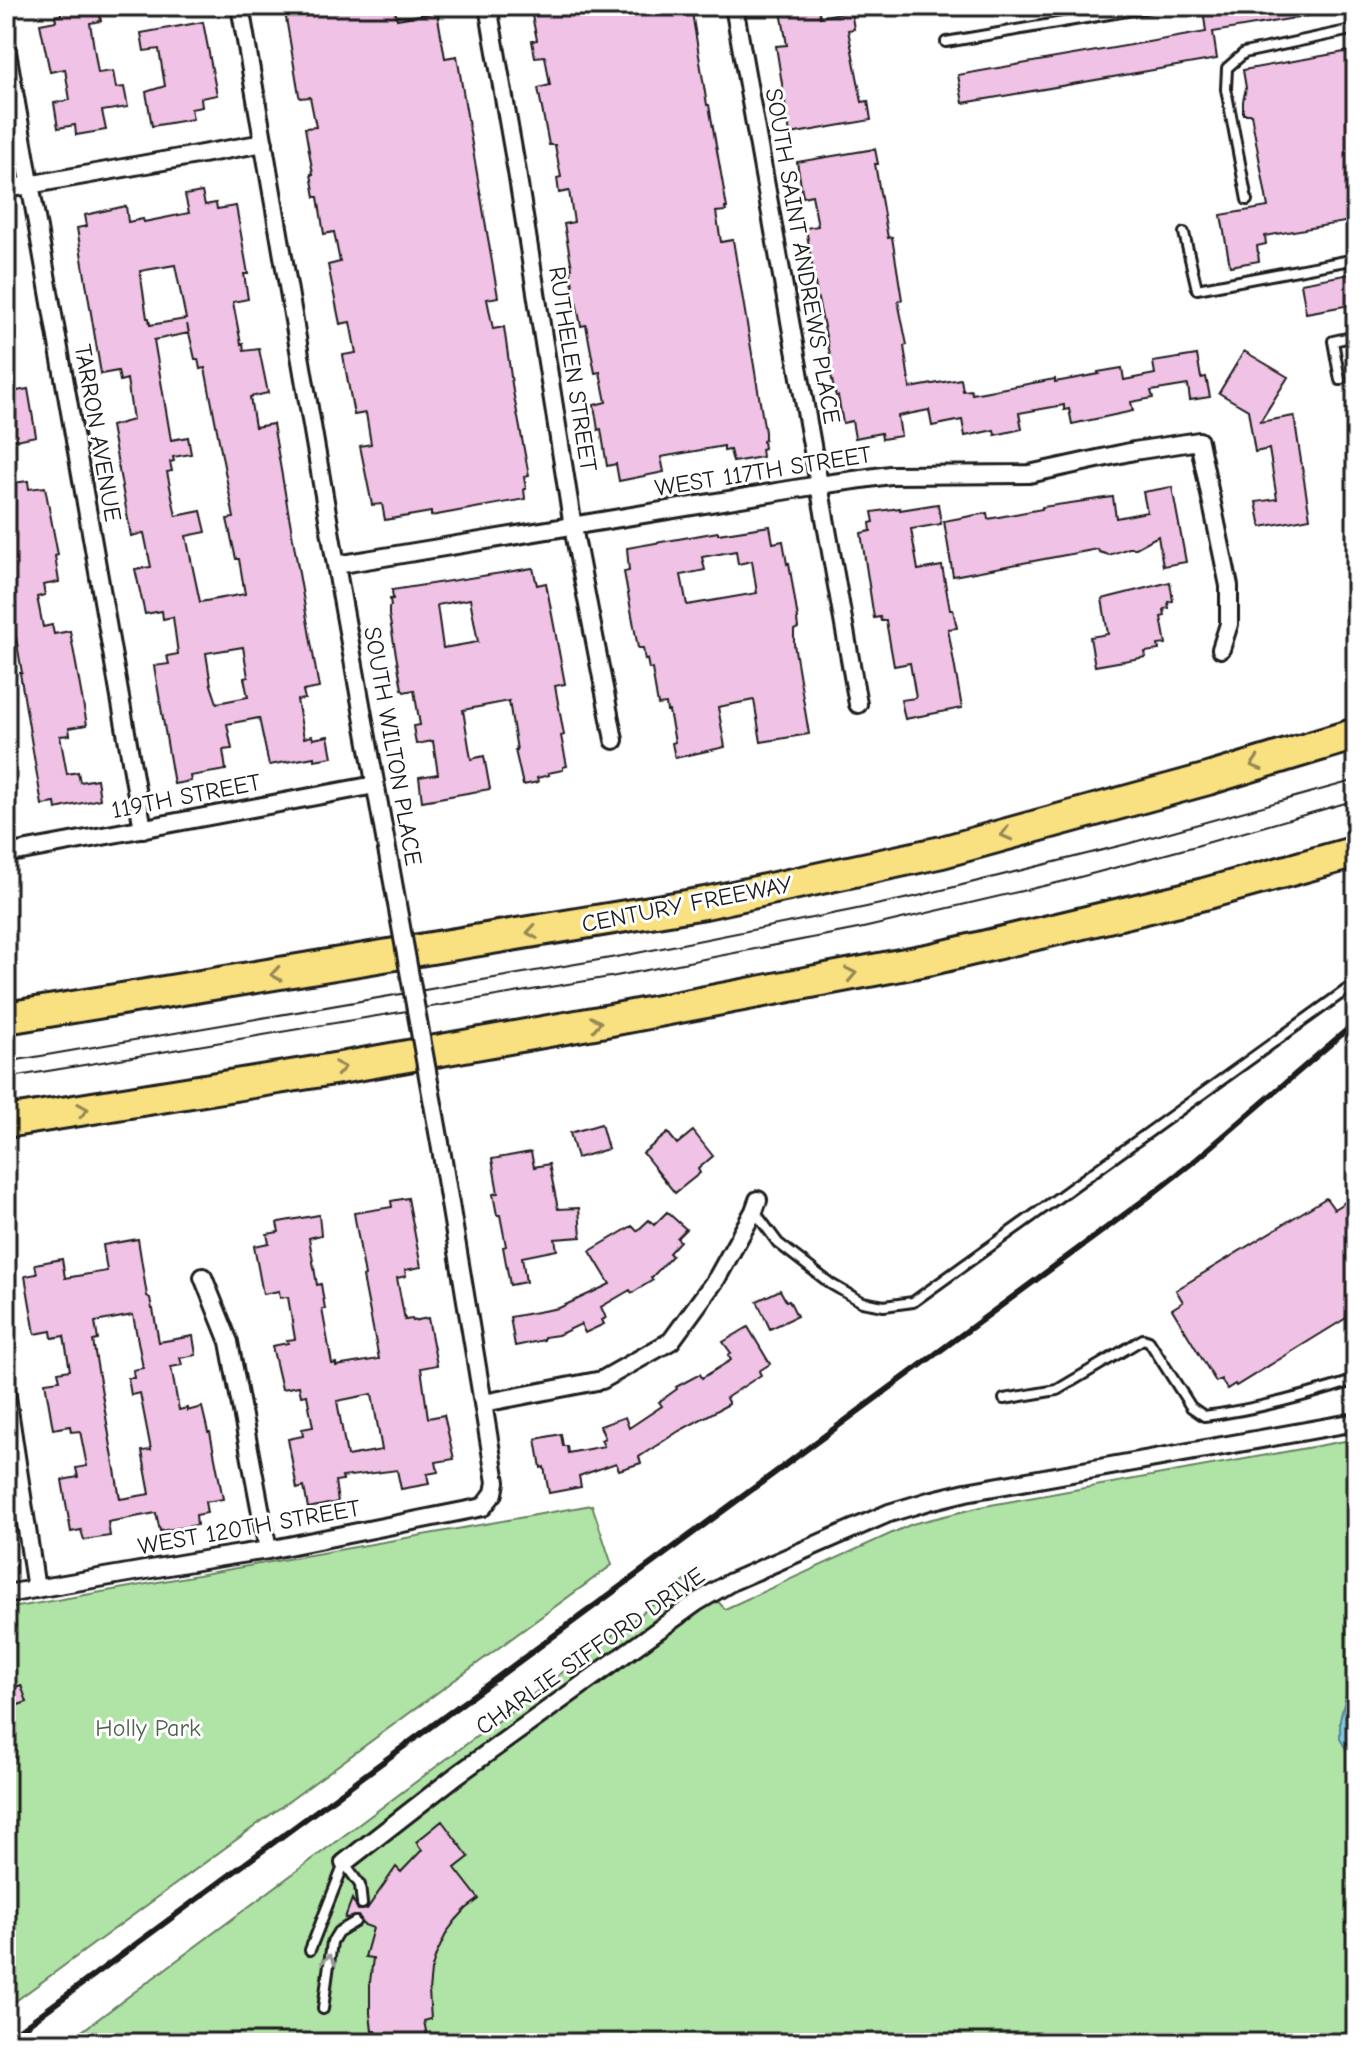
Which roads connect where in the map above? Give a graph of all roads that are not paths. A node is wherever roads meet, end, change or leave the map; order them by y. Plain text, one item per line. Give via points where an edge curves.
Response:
1 (240, 6) edge
2 (488, 6) edge
3 (734, 6) edge
4 (1156, 6) edge
5 (1356, 29) edge
6 (946, 42) dead end
7 (6, 46) edge
8 (264, 143) junction
9 (30, 185) junction
10 (6, 189) edge
11 (1247, 200) dead end
12 (1184, 233) dead end
13 (1356, 259) edge
14 (1356, 336) edge
15 (1340, 380) dead end
16 (819, 485) junction
17 (573, 527) junction
18 (336, 565) junction
19 (1221, 649) dead end
20 (858, 704) dead end
21 (1356, 734) edge
22 (614, 740) dead end
23 (375, 785) junction
24 (143, 829) junction
25 (1356, 852) edge
26 (6, 854) edge
27 (1356, 983) edge
28 (6, 1018) edge
29 (6, 1122) edge
30 (756, 1206) joint
31 (203, 1277) dead end
32 (1356, 1380) edge
33 (6, 1390) edge
34 (1004, 1399) dead end
35 (484, 1403) junction
36 (1356, 1422) edge
37 (494, 1493) joint
38 (268, 1550) junction
39 (36, 1589) junction
40 (6, 1594) edge
41 (344, 1863) junction
42 (362, 1904) dead end
43 (355, 1922) dead end
44 (310, 1950) dead end
45 (323, 2009) dead end

1 - 8 street, SOUTH WILTON PLACE
2 - 17 street, RUTHELEN STREET
3 - 16 street, SOUTH SAINT ANDREWS PLACE
4 - 6 lane
5 - 11 lane via 1244,53 1227,68 1226,89
7 - 9 street, TARRON AVENUE
8 - 9 street
8 - 18 street, SOUTH WILTON PLACE
9 - 10 street
9 - 24 street, TARRON AVENUE
12 - 13 lane via 1197,289
14 - 15 lane via 1333,341
16 - 17 street, WEST 117TH STREET
16 - 19 street, WEST 117TH STREET via 890,475 1029,474 1199,441 1229,586 1229,624
16 - 20 street, SOUTH SAINT ANDREWS PLACE
17 - 18 street, WEST 117TH STREET
17 - 22 street, RUTHELEN STREET
18 - 23 street, SOUTH WILTON PLACE
21 -> 28 highway, CENTURY FREEWAY via 942,852 705,903
23 - 24 street, 119TH STREET
23 - 35 street, SOUTH WILTON PLACE, bridge
24 - 26 street, 119TH STREET
29 -> 25 highway via 340,1068 932,959
27 - 30 lane via 913,1302 884,1306 841,1290 778,1243
30 - 35 street via 717,1278 671,1341 602,1380
31 - 38 street via 229,1342
32 - 34 lane via 1298,1398 1204,1416 1191,1407 1143,1339 1057,1390
33 - 39 street
35 - 37 street, SOUTH WILTON PLACE
36 - 41 street, CHARLIE SIFFORD DRIVE via 966,1492 875,1519 697,1602
37 - 38 street, WEST 120TH STREET via 483,1507
38 - 39 street, WEST 120TH STREET
39 - 40 street, WEST 120TH STREET
41 - 42 lane via 360,1885
41 - 44 lane
45 -> 43 lane via 332,1942

